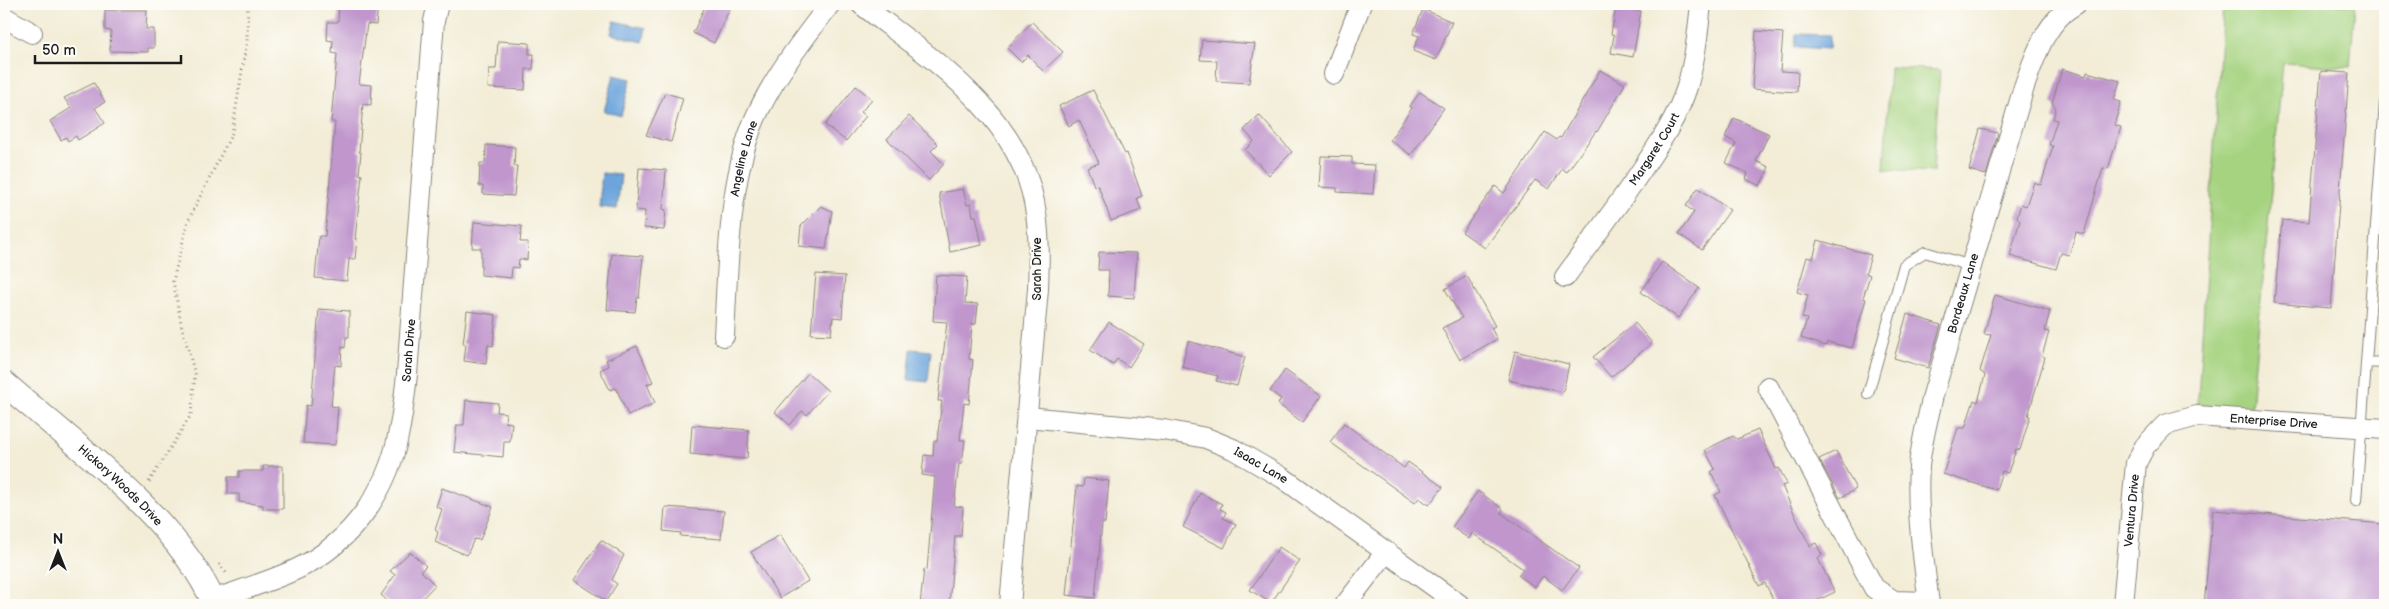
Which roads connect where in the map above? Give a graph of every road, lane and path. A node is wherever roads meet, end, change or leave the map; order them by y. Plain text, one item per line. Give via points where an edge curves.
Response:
1 (248, 4) edge
2 (438, 4) edge
3 (830, 4) edge
4 (861, 4) edge
5 (1361, 4) edge
6 (1701, 4) edge
7 (2076, 4) edge
8 (4, 17) edge
9 (32, 33) dead end
10 (1334, 74) dead end
11 (2385, 102) edge
12 (1971, 266) junction
13 (1565, 277) dead end
14 (724, 336) dead end
15 (2366, 362) junction
16 (2385, 363) edge
17 (4, 383) edge
18 (1768, 387) dead end
19 (1868, 394) dead end
20 (1027, 417) junction
21 (2165, 425) joint
22 (2362, 427) junction
23 (2385, 429) edge
24 (148, 481) dead end
25 (2356, 501) dead end
26 (1386, 552) junction
27 (214, 603) edge
28 (1929, 604) edge
29 (1010, 605) edge
30 (1345, 605) edge
31 (1460, 605) edge
32 (2123, 605) edge

1 - 24 path via 247,40 232,133 188,221 173,281 195,374 191,415
2 - 27 street, Sarah Drive via 434,21 407,374 392,461 366,513 324,553 299,568
3 - 14 street, Angeline Lane via 789,58 748,135 732,222
4 - 20 street, Sarah Drive via 948,73 983,106 1007,136 1026,175 1034,202 1039,245
5 - 10 street
6 - 13 street, Margaret Court via 1697,44 1687,87 1676,114 1662,140
7 - 12 street, Bordeaux Lane via 2063,10 2038,46
8 - 9 street
11 - 15 lane
12 - 19 lane via 1926,252 1904,265
12 - 28 street, Bordeaux Lane via 1933,396 1920,466 1921,539
15 - 16 lane
15 - 22 lane
17 - 27 street, Hickory Woods Drive via 158,521 186,555
18 - 28 street via 1874,588 1894,601
20 - 26 street, Isaac Lane via 1164,430 1206,438 1233,449 1283,478
20 - 29 street, Sarah Drive
21 - 22 street, Enterprise Drive via 2182,418 2212,415
21 - 32 street, Ventura Drive via 2145,446 2136,463
22 - 23 street, Enterprise Drive
22 - 25 lane
26 - 30 street
26 - 31 street, Isaac Lane

